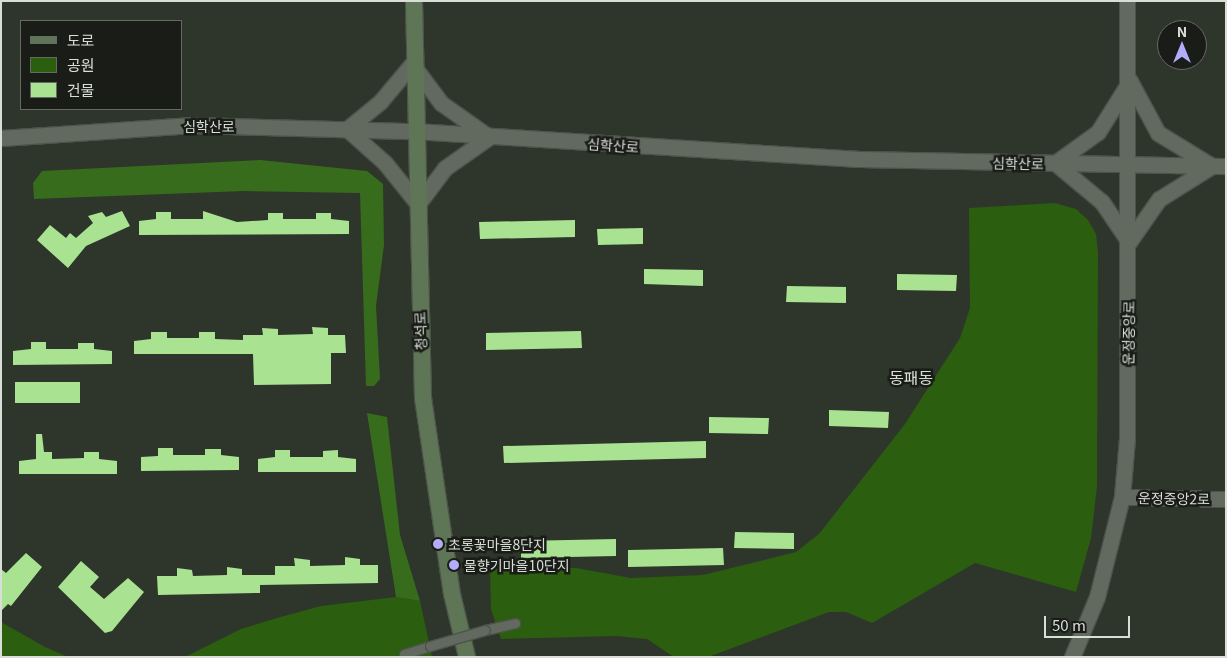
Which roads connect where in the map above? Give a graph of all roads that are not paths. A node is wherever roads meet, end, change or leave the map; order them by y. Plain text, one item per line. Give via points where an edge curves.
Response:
1 (414, 1) edge
2 (1127, 1) edge
3 (412, 64) junction
4 (1130, 81) junction
5 (347, 129) junction
6 (414, 131) junction
7 (489, 137) junction
8 (1, 138) edge
9 (1055, 163) junction
10 (1129, 165) junction
11 (1219, 166) edge
12 (418, 204) junction
13 (1129, 242) junction
14 (1122, 497) junction
15 (1226, 499) edge
16 (515, 623) dead end
17 (404, 654) dead end
18 (467, 657) edge
19 (1072, 657) edge

1 - 3 main road, 청석로
2 - 4 street, 운정중앙로
3 - 5 street via 380,102
3 - 6 main road, 청석로
3 - 7 street via 441,103
4 - 9 street via 1098,132
4 - 10 street, 운정중앙로
4 - 11 street via 1158,133
5 - 6 street, 심학산로
5 - 8 street, 심학산로 via 193,125
5 - 12 street via 385,163
6 - 7 street, 심학산로
6 - 12 main road, 청석로
7 - 9 street, 심학산로 via 855,160
7 - 12 street via 445,168
9 - 10 street, 심학산로
9 - 13 street via 1095,194
10 - 11 street, 심학산로
10 - 13 street, 운정중앙로
11 - 13 street via 1159,199
12 - 18 main road, 청석로 via 423,398 446,554
13 - 14 street, 운정중앙로
14 - 15 street, 운정중앙2로
14 - 19 street, 운정중앙로 via 1097,597
16 - 17 street, bridge

